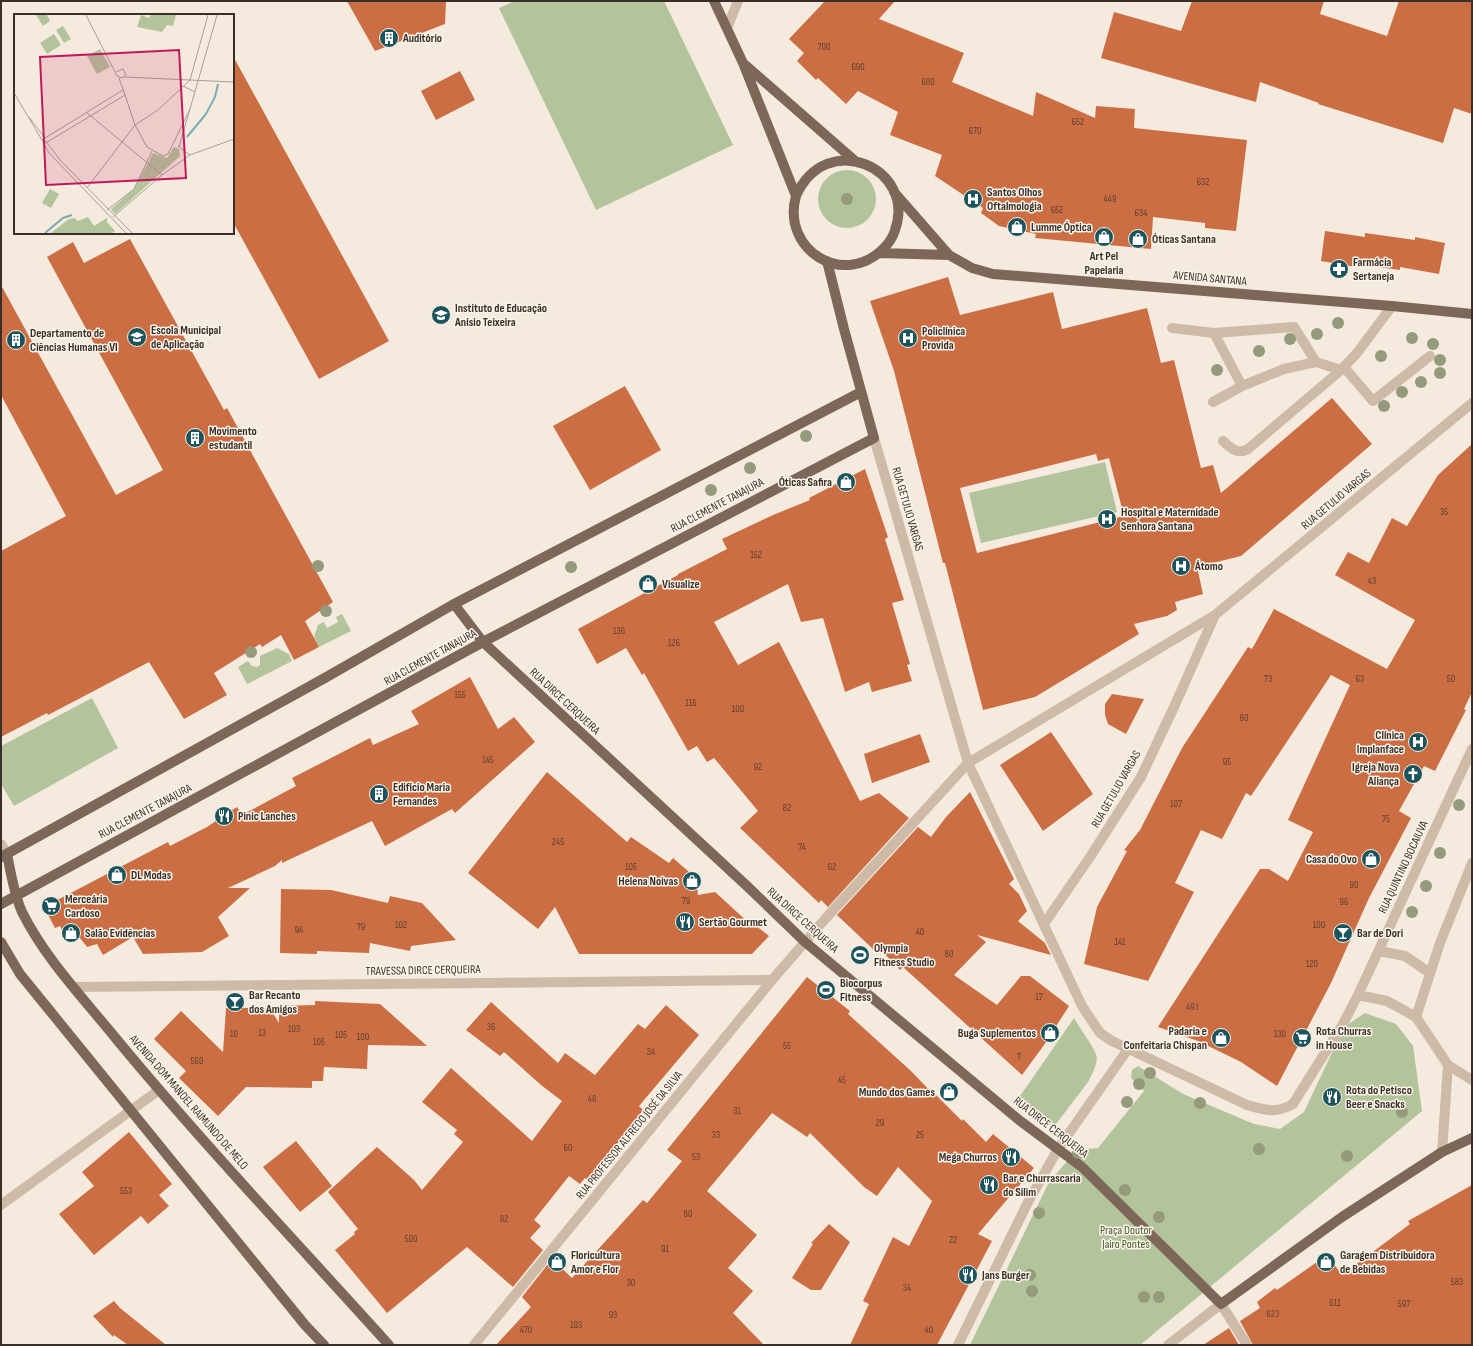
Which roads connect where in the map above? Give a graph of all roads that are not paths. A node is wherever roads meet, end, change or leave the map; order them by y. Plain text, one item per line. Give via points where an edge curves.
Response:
1 (714, 1) edge
2 (738, 1) edge
3 (727, 28) junction
4 (743, 63) junction
5 (854, 160) junction
6 (894, 192) junction
7 (796, 196) junction
8 (879, 253) junction
9 (949, 255) junction
10 (827, 261) junction
11 (1392, 306) junction
12 (1472, 314) edge
13 (1172, 328) dead end
14 (1214, 333) junction
15 (1430, 356) dead end
16 (1316, 362) junction
17 (1342, 369) junction
18 (1242, 386) junction
19 (861, 392) junction
20 (1213, 402) dead end
21 (1472, 403) edge
22 (874, 438) junction
23 (1223, 441) dead end
24 (454, 604) junction
25 (1215, 615) junction
26 (483, 642) junction
27 (1472, 748) edge
28 (968, 764) junction
29 (1, 844) edge
30 (4, 856) edge
31 (1472, 863) edge
32 (16, 895) junction
33 (1, 904) edge
34 (1044, 924) junction
35 (1, 942) edge
36 (805, 942) junction
37 (1379, 951) junction
38 (1430, 973) junction
39 (772, 980) junction
40 (74, 987) junction
41 (1358, 996) junction
42 (1416, 1016) junction
43 (1128, 1049) junction
44 (1448, 1065) junction
45 (1472, 1080) edge
46 (159, 1090) junction
47 (132, 1111) junction
48 (1472, 1138) edge
49 (1058, 1149) junction
50 (1442, 1152) junction
51 (1, 1205) edge
52 (1221, 1304) junction
53 (324, 1345) edge
54 (389, 1345) edge
55 (474, 1345) edge
56 (958, 1345) edge
57 (1168, 1345) edge
58 (1247, 1345) edge

1 - 3 main road
2 - 3 street
3 - 4 main road
4 - 5 main road
4 - 7 main road
5 - 6 main road via 879,171 888,180
5 - 7 main road via 830,162 818,167 801,184
6 - 8 main road via 898,205 897,225 888,243
6 - 9 main road, AVENIDA SANTANA
7 - 10 main road via 793,215 798,235 810,251
8 - 9 main road, AVENIDA SANTANA
8 - 10 main road via 870,259 849,265
9 - 11 main road, AVENIDA SANTANA via 972,268 993,274
10 - 19 main road, RUA GETULIO VARGAS
11 - 12 main road, AVENIDA SANTANA
11 - 17 street
13 - 14 street
14 - 16 street via 1294,328
14 - 18 street
15 - 17 street via 1373,402
16 - 17 street
16 - 18 street via 1284,369
17 - 23 street via 1248,449 1243,452 1234,451
18 - 20 street
19 - 22 main road, RUA GETULIO VARGAS
19 - 24 main road
21 - 25 street, RUA GETULIO VARGAS
22 - 26 main road, RUA CLEMENTE TANAJURA
22 - 28 street, RUA GETULIO VARGAS
24 - 26 main road, RUA DIRCE CERQUEIRA
24 - 30 main road
25 - 28 street, RUA GETULIO VARGAS
25 - 34 street, RUA GETULIO VARGAS via 1141,777
26 - 32 main road, RUA CLEMENTE TANAJURA
26 - 36 main road, RUA DIRCE CERQUEIRA
27 - 37 street, RUA QUINTINO BOCAIUVA
28 - 34 street, RUA GETULIO VARGAS
28 - 36 street, RUA GETULIO VARGAS
29 - 30 street
30 - 32 main road, AVENIDA DOM MANOEL RAIMUNDO DE MELO
31 - 38 street
32 - 33 main road, RUA CLEMENTE TANAJURA
32 - 40 main road, AVENIDA DOM MANOEL RAIMUNDO DE MELO via 31,928
34 - 43 street, RUA GETULIO VARGAS via 1082,1006 1100,1033
35 - 47 main road via 20,974
36 - 39 street, RUA PROFESSOR ALFREDO JOSÉ DA SILVA
36 - 49 main road, RUA DIRCE CERQUEIRA via 1019,1120
37 - 38 street via 1405,956
37 - 41 street, RUA QUINTINO BOCAIUVA
38 - 42 street
39 - 40 street, TRAVESSA DIRCE CERQUEIRA
39 - 55 street, RUA PROFESSOR ALFREDO JOSÉ DA SILVA
40 - 46 main road, AVENIDA DOM MANOEL RAIMUNDO DE MELO
41 - 42 street via 1387,1001
41 - 43 street via 1293,1104 1277,1111 1247,1105
42 - 44 street
43 - 49 street
44 - 45 street
44 - 50 street
46 - 47 street
46 - 54 main road, AVENIDA DOM MANOEL RAIMUNDO DE MELO
47 - 51 street
47 - 53 main road via 305,1325
48 - 50 main road
49 - 52 main road, RUA DIRCE CERQUEIRA via 1082,1168
49 - 56 street via 1028,1202
50 - 52 main road via 1342,1217
52 - 57 street
52 - 58 street

